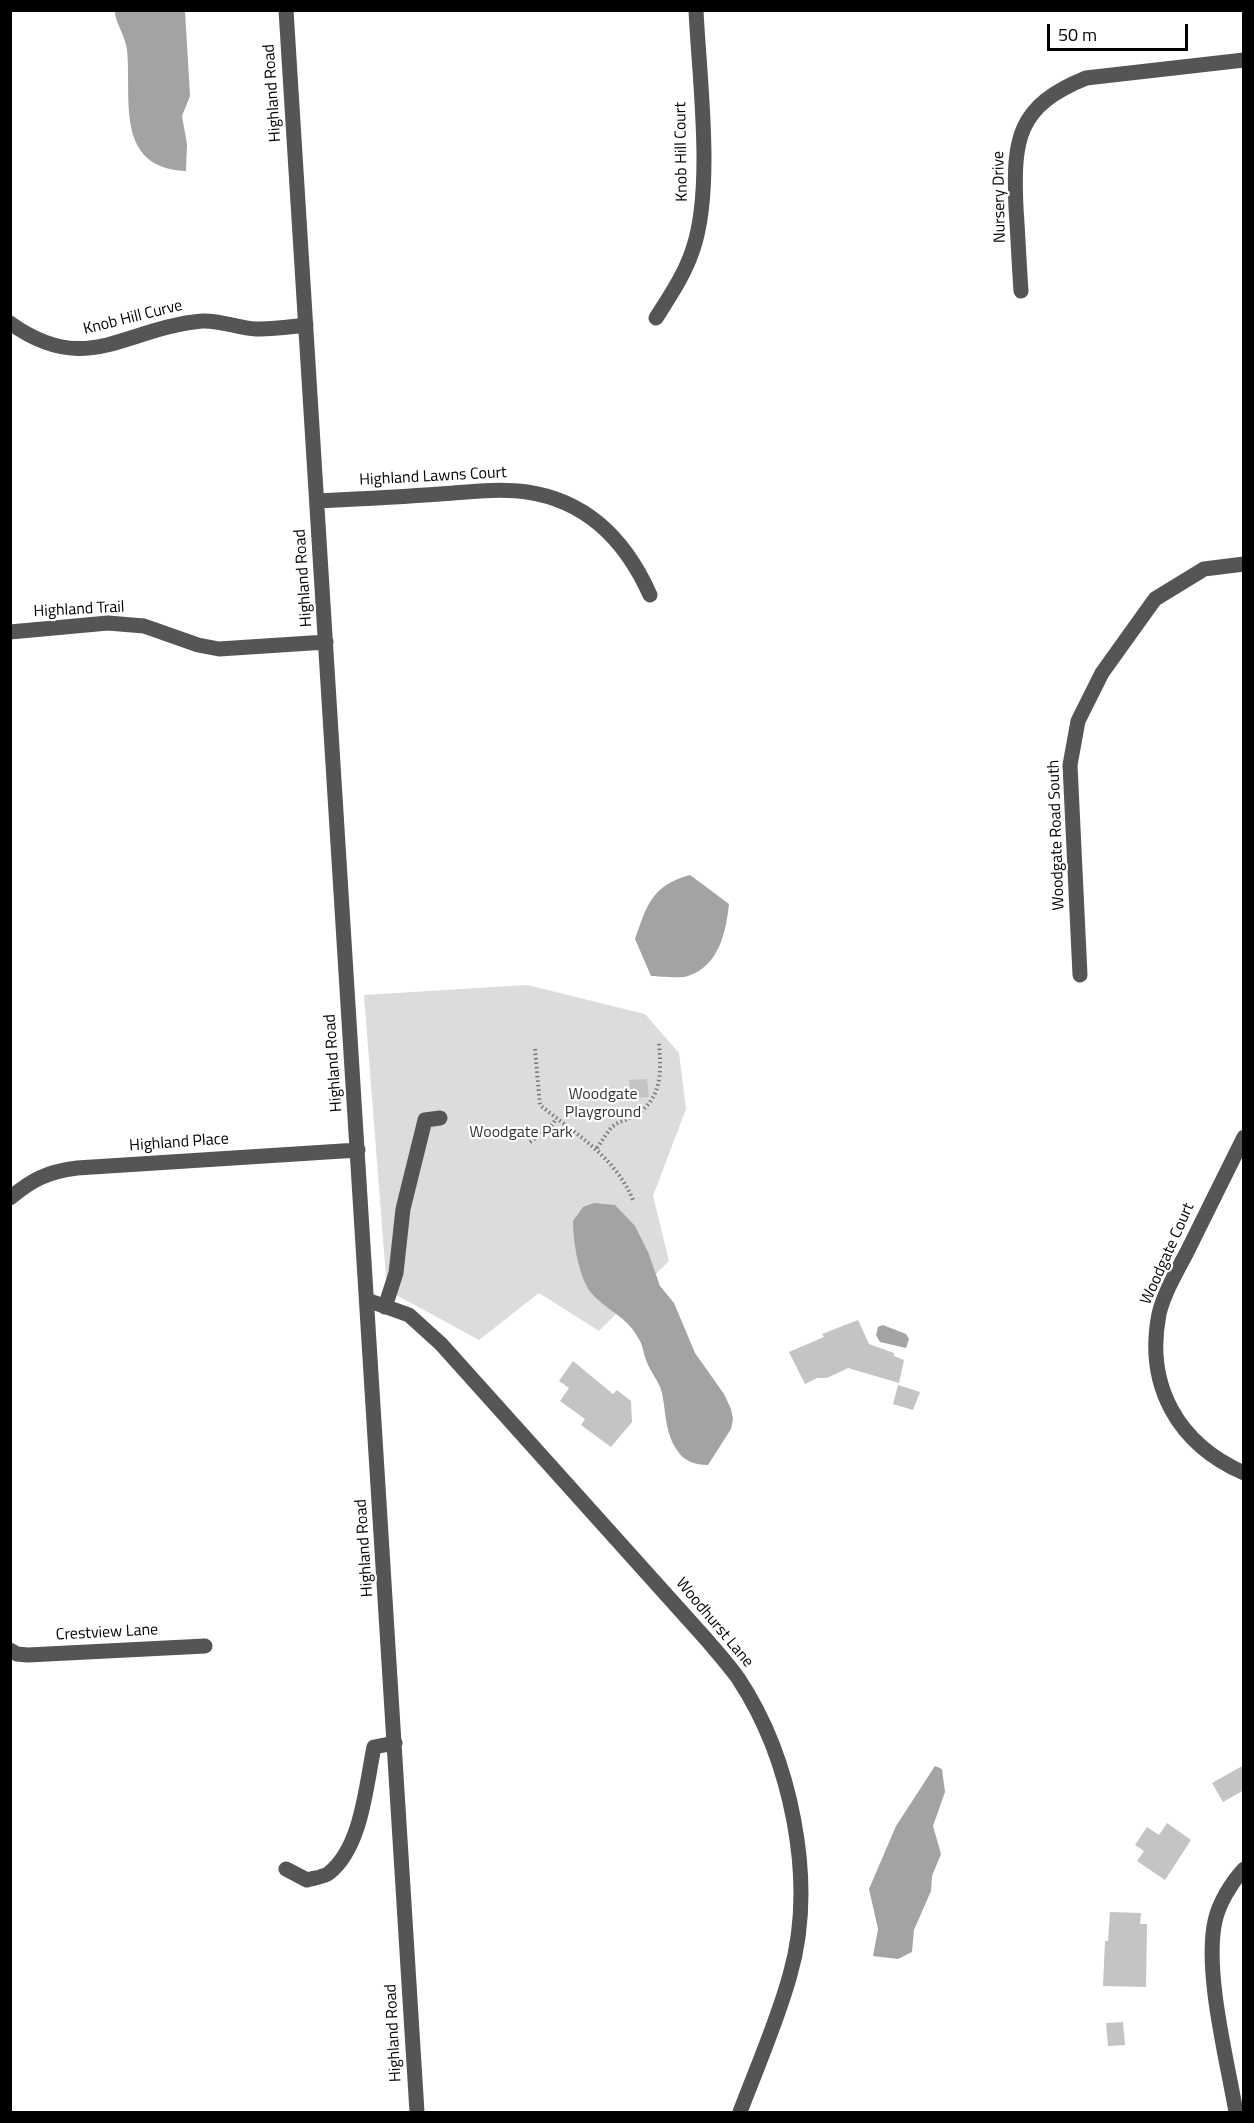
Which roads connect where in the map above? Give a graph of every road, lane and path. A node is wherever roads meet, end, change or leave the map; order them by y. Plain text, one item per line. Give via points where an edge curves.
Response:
1 (285, 10) edge
2 (696, 10) edge
3 (1244, 60) edge
4 (1021, 291) dead end
5 (656, 318) dead end
6 (10, 323) edge
7 (306, 325) junction
8 (317, 501) junction
9 (1244, 564) edge
10 (650, 595) dead end
11 (10, 632) edge
12 (326, 642) junction
13 (1080, 975) dead end
14 (659, 1042) dead end
15 (535, 1049) dead end
16 (440, 1118) dead end
17 (556, 1119) junction
18 (1244, 1137) edge
19 (530, 1142) dead end
20 (597, 1148) junction
21 (358, 1150) junction
22 (10, 1198) edge
23 (633, 1200) dead end
24 (367, 1300) junction
25 (385, 1307) junction
26 (1244, 1473) edge
27 (205, 1646) dead end
28 (10, 1650) edge
29 (395, 1743) junction
30 (286, 1869) dead end
31 (1244, 1869) edge
32 (417, 2112) edge
33 (740, 2112) edge
34 (1236, 2112) edge

1 - 7 street, Highland Road
2 - 5 street, Knob Hill Court via 701,206 693,248 675,289
3 - 4 street, Nursery Drive via 1086,78 1062,87 1041,104 1027,120 1016,145
6 - 7 street, Knob Hill Curve via 53,347 81,350 110,346 184,323 206,321 256,329
7 - 8 street, Highland Road
8 - 10 street, Highland Lawns Court via 492,491 527,492 560,501 590,516 616,538 636,564
8 - 12 street, Highland Road
9 - 13 street, Woodgate Road South via 1204,569 1155,599 1102,673 1078,721 1070,765
11 - 12 street, Highland Trail via 108,623 144,626 219,649
12 - 21 street, Highland Road
14 - 20 path via 662,1074 648,1105 612,1127
15 - 17 path via 540,1105
16 - 25 street via 425,1120 403,1209 396,1273
17 - 19 path
17 - 20 path
18 - 26 street, Woodgate Court via 1160,1313 1156,1342 1158,1371 1179,1424 1197,1446
20 - 23 path via 627,1185
21 - 22 street, Highland Place via 51,1171
21 - 24 street, Highland Road
24 - 25 street, Woodhurst Lane
24 - 29 street, Highland Road
25 - 33 street, Woodhurst Lane via 409,1316 441,1344 706,1639 738,1678 780,1765 793,1812 800,1891 791,1974
27 - 28 street, Crestview Lane via 28,1655
29 - 30 street via 374,1747 359,1822 346,1851 328,1874 307,1880
29 - 32 street, Highland Road
31 - 34 street via 1226,1894 1215,1920 1212,1946 1213,1975

